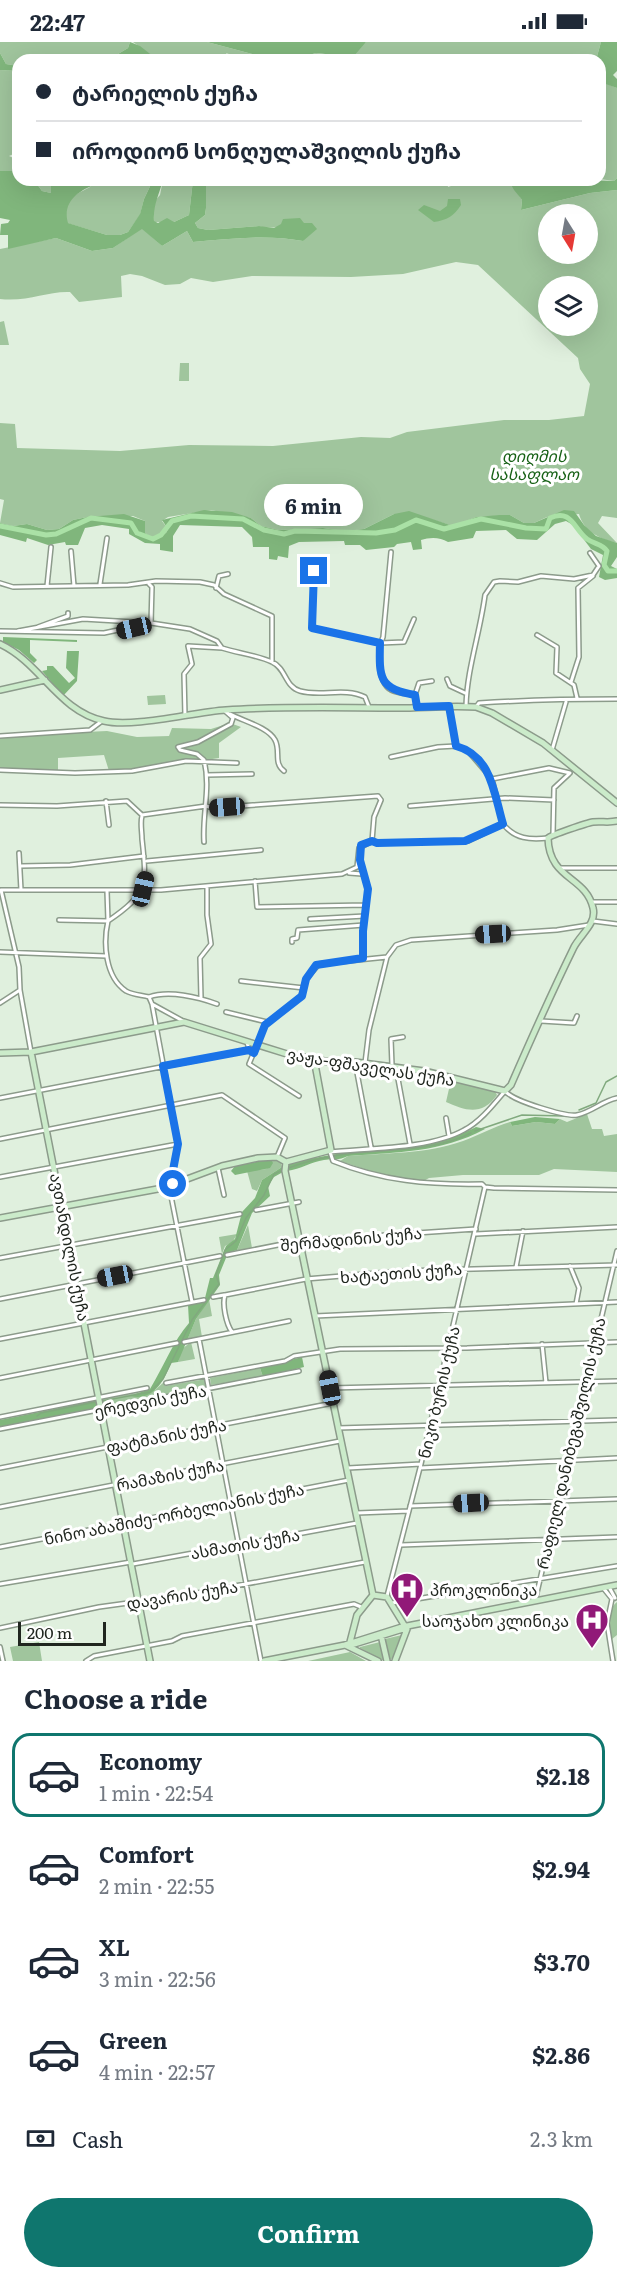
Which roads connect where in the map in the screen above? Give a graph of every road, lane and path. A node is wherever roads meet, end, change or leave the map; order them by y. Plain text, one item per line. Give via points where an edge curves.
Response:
1 (107, 538) dead end
2 (51, 547) dead end
3 (72, 551) dead end
4 (391, 552) dead end
5 (590, 553) dead end
6 (314, 571) dead end
7 (228, 574) dead end
8 (593, 575) junction
9 (0, 583) edge
10 (100, 584) junction
11 (149, 584) junction
12 (47, 586) junction
13 (74, 586) junction
14 (217, 590) junction
15 (68, 613) dead end
16 (414, 619) dead end
17 (151, 623) junction
18 (28, 630) junction
19 (0, 631) edge
20 (14, 632) junction
21 (537, 635) dead end
22 (380, 643) junction
23 (0, 644) edge
24 (222, 648) junction
25 (272, 662) junction
26 (447, 679) dead end
27 (45, 680) junction
28 (432, 681) dead end
29 (571, 682) junction
30 (0, 690) edge
31 (465, 693) junction
32 (415, 695) junction
33 (577, 698) junction
34 (617, 699) edge
35 (566, 702) junction
36 (449, 706) junction
37 (466, 706) junction
38 (369, 707) junction
39 (417, 707) junction
40 (476, 708) junction
41 (224, 710) junction
42 (185, 716) junction
43 (102, 721) junction
44 (0, 736) edge
45 (456, 746) junction
46 (552, 750) junction
47 (391, 757) dead end
48 (205, 762) junction
49 (237, 763) dead end
50 (0, 770) edge
51 (284, 771) dead end
52 (572, 771) junction
53 (252, 774) dead end
54 (207, 775) junction
55 (492, 779) junction
56 (497, 799) junction
57 (554, 800) junction
58 (106, 801) junction
59 (617, 802) edge
60 (0, 805) edge
61 (206, 806) junction
62 (410, 806) dead end
63 (142, 815) junction
64 (617, 821) edge
65 (503, 824) junction
66 (109, 825) dead end
67 (550, 836) junction
68 (372, 841) junction
69 (204, 842) dead end
70 (261, 850) dead end
71 (19, 853) dead end
72 (145, 856) junction
73 (360, 860) junction
74 (146, 861) junction
75 (21, 866) junction
76 (558, 868) junction
77 (617, 868) edge
78 (346, 872) junction
79 (362, 874) junction
80 (255, 881) junction
81 (207, 887) junction
82 (21, 890) junction
83 (107, 891) junction
84 (142, 891) junction
85 (591, 902) junction
86 (617, 902) edge
87 (366, 905) junction
88 (365, 916) junction
89 (59, 920) dead end
90 (310, 920) dead end
91 (108, 921) junction
92 (591, 923) junction
93 (617, 924) edge
94 (363, 926) junction
95 (292, 942) dead end
96 (0, 952) edge
97 (14, 952) junction
98 (106, 956) junction
99 (387, 957) junction
100 (363, 958) junction
101 (241, 981) dead end
102 (304, 988) junction
103 (20, 990) junction
104 (150, 997) junction
105 (201, 998) junction
106 (0, 1003) edge
107 (152, 1004) junction
108 (217, 1004) dead end
109 (226, 1012) dead end
110 (577, 1016) dead end
111 (541, 1021) junction
112 (184, 1022) junction
113 (267, 1022) junction
114 (156, 1027) junction
115 (404, 1037) dead end
116 (247, 1042) junction
117 (258, 1046) junction
118 (249, 1050) junction
119 (31, 1052) junction
120 (0, 1053) edge
121 (254, 1053) junction
122 (314, 1059) junction
123 (355, 1062) junction
124 (365, 1063) junction
125 (163, 1066) junction
126 (394, 1067) junction
127 (39, 1091) junction
128 (505, 1091) junction
129 (299, 1096) dead end
130 (0, 1098) edge
131 (617, 1098) edge
132 (171, 1105) junction
133 (446, 1118) dead end
134 (48, 1128) junction
135 (449, 1136) junction
136 (0, 1139) edge
137 (178, 1144) junction
138 (410, 1144) junction
139 (371, 1148) junction
140 (330, 1153) junction
141 (277, 1157) junction
142 (55, 1166) junction
143 (285, 1167) junction
144 (218, 1168) junction
145 (0, 1177) edge
146 (170, 1186) junction
147 (485, 1187) junction
148 (617, 1190) edge
149 (224, 1195) dead end
150 (298, 1202) dead end
151 (291, 1204) junction
152 (62, 1206) junction
153 (256, 1210) dead end
154 (240, 1214) dead end
155 (0, 1218) edge
156 (177, 1225) junction
157 (617, 1227) edge
158 (523, 1230) junction
159 (476, 1231) junction
160 (298, 1240) junction
161 (69, 1245) junction
162 (617, 1251) edge
163 (227, 1255) dead end
164 (220, 1256) dead end
165 (0, 1258) edge
166 (185, 1263) junction
167 (615, 1265) edge
168 (570, 1266) junction
169 (516, 1267) junction
170 (466, 1268) junction
171 (306, 1279) junction
172 (77, 1284) junction
173 (225, 1295) junction
174 (213, 1297) dead end
175 (0, 1299) edge
176 (204, 1300) dead end
177 (192, 1302) junction
178 (604, 1302) junction
179 (617, 1302) edge
180 (576, 1304) junction
181 (458, 1308) junction
182 (315, 1316) junction
183 (289, 1322) dead end
184 (85, 1323) junction
185 (232, 1332) junction
186 (0, 1339) edge
187 (199, 1339) junction
188 (184, 1342) dead end
189 (617, 1342) edge
190 (177, 1343) dead end
191 (594, 1343) junction
192 (542, 1344) junction
193 (448, 1348) junction
194 (322, 1351) junction
195 (92, 1360) junction
196 (299, 1371) dead end
197 (207, 1377) junction
198 (0, 1378) edge
199 (617, 1381) edge
200 (586, 1382) junction
201 (166, 1383) dead end
202 (546, 1383) junction
203 (439, 1385) junction
204 (147, 1388) dead end
205 (330, 1388) junction
206 (209, 1389) junction
207 (99, 1398) junction
208 (333, 1403) junction
209 (101, 1409) junction
210 (0, 1417) edge
211 (617, 1420) edge
212 (576, 1422) junction
213 (217, 1426) junction
214 (430, 1426) junction
215 (338, 1428) junction
216 (0, 1429) edge
217 (340, 1441) junction
218 (108, 1447) junction
219 (617, 1458) edge
220 (567, 1459) junction
221 (223, 1464) junction
222 (421, 1466) junction
223 (0, 1468) edge
224 (346, 1468) junction
225 (348, 1480) junction
226 (115, 1485) junction
227 (617, 1499) edge
228 (558, 1500) junction
229 (232, 1502) junction
230 (410, 1506) junction
231 (0, 1507) edge
232 (409, 1511) junction
233 (355, 1513) junction
234 (124, 1523) junction
235 (357, 1523) junction
236 (617, 1537) edge
237 (549, 1539) junction
238 (239, 1544) junction
239 (401, 1545) junction
240 (0, 1547) edge
241 (365, 1562) junction
242 (133, 1563) junction
243 (617, 1566) edge
244 (538, 1580) junction
245 (0, 1584) edge
246 (246, 1584) junction
247 (613, 1586) edge
248 (602, 1588) junction
249 (373, 1594) junction
250 (387, 1597) junction
251 (615, 1598) edge
252 (535, 1601) junction
253 (140, 1602) junction
254 (392, 1603) junction
255 (361, 1607) junction
256 (254, 1623) junction
257 (0, 1628) edge
258 (406, 1628) junction
259 (381, 1635) junction
260 (348, 1644) junction
261 (148, 1646) junction
262 (0, 1647) edge
263 (3, 1661) edge
264 (86, 1661) edge
265 (150, 1661) edge
266 (262, 1661) edge
267 (378, 1661) edge
268 (387, 1661) edge
269 (395, 1661) edge
270 (613, 1661) edge

1 - 10 street
2 - 12 street
3 - 13 street
4 - 22 street
5 - 8 street via 599,566
6 - 22 street via 312,628
7 - 14 street via 219,576
8 - 29 street via 578,588 579,657
8 - 31 street via 494,582 485,595
9 - 12 street
10 - 11 street
10 - 13 street
11 - 14 street via 200,582 214,585
11 - 17 street
12 - 13 street
14 - 25 street via 272,616
15 - 18 street via 58,621
16 - 22 street via 404,642
17 - 18 street via 83,619
17 - 20 street via 104,633
17 - 24 street via 190,629 218,641
18 - 20 street
19 - 20 street
21 - 29 street via 557,647 556,673
22 - 32 street via 386,685 395,692
23 - 27 street via 17,652
24 - 25 street
24 - 42 street via 188,646 192,664 184,674
25 - 38 street via 293,688 302,692 353,692 365,697
26 - 31 street via 450,686
27 - 30 street
27 - 43 street via 65,702
28 - 32 street via 419,683
29 - 33 street
31 - 37 street
32 - 39 street
33 - 34 street
33 - 35 street
35 - 40 street via 542,699 479,703
35 - 46 street
36 - 37 street
36 - 39 street
36 - 45 street
37 - 40 street
38 - 39 street
38 - 41 street
40 - 46 street via 492,712
41 - 42 street
41 - 48 street via 233,718 231,724 198,742 177,747 200,755
41 - 51 street via 266,731 275,740
42 - 43 street
43 - 44 street via 90,730
45 - 47 street
45 - 55 street via 473,754
46 - 52 street
48 - 49 street
48 - 50 street via 96,773
48 - 54 street
52 - 55 street via 549,768
52 - 57 street via 554,788
52 - 59 street
53 - 54 street
54 - 61 street
55 - 56 street
56 - 57 street
56 - 62 street
56 - 65 street
57 - 67 street
58 - 60 street via 57,806
58 - 63 street via 127,801
58 - 66 street
61 - 63 street
61 - 68 street via 378,796 381,800 374,817
61 - 69 street
63 - 72 street
64 - 67 street via 591,822
65 - 67 street via 520,837
65 - 68 street via 465,841
67 - 76 street via 551,862
68 - 73 street via 361,845
70 - 74 street
71 - 75 street
72 - 74 street
72 - 75 street
73 - 78 street via 357,867
73 - 79 street
74 - 84 street
75 - 82 street
76 - 77 street
76 - 85 street
78 - 79 street
78 - 80 street
79 - 87 street via 368,889
80 - 81 street
80 - 87 street via 257,907
81 - 84 street
81 - 105 street via 211,944 200,958
82 - 83 street
82 - 97 street, ავთანდილის ქუჩა via 1,890
83 - 84 street
83 - 91 street
84 - 91 street
85 - 86 street
85 - 92 street
87 - 88 street
88 - 90 street
88 - 94 street
89 - 91 street
91 - 98 street
92 - 93 street
92 - 99 street via 557,930 411,940 396,945
92 - 111 street via 575,946
94 - 95 street via 298,930
94 - 100 street
96 - 97 street
97 - 98 street
97 - 103 street, ავთანდილის ქუჩა
98 - 104 street via 111,972 125,989
99 - 100 street
99 - 124 street
100 - 102 street via 319,964 311,971
101 - 102 street
102 - 113 street via 302,996
103 - 106 street
103 - 119 street, ავთანდილის ქუჩა
104 - 105 street
104 - 107 street
105 - 108 street
107 - 112 street, ვაჟა-ფშაველას ქუჩა
107 - 114 street
109 - 113 street
110 - 111 street via 574,1023
111 - 128 street
112 - 114 street
112 - 116 street, ვაჟა-ფშაველას ქუჩა
113 - 117 street
114 - 119 street
114 - 125 street
115 - 126 street via 391,1039
116 - 117 street, ვაჟა-ფშაველას ქუჩა
116 - 118 street
117 - 121 street
117 - 122 street, ვაჟა-ფშაველას ქუჩა
118 - 121 street
118 - 125 street
119 - 120 street
119 - 127 street, ავთანდილის ქუჩა
121 - 129 street via 251,1068
122 - 123 street, ვაჟა-ფშაველას ქუჩა
122 - 140 street
123 - 124 street, ვაჟა-ფშაველას ქუჩა
123 - 139 street
124 - 126 street, ვაჟა-ფშაველას ქუჩა
125 - 127 street
125 - 132 street
126 - 128 street, ვაჟა-ფშაველას ქუჩა
126 - 138 street
127 - 130 street
127 - 134 street, ავთანდილის ქუჩა
128 - 131 street via 527,1104 573,1116
128 - 135 street via 469,1127
132 - 134 street
132 - 137 street
132 - 141 street via 222,1095 285,1138
133 - 135 street
134 - 136 street
134 - 142 street, ავთანდილის ქუჩა
135 - 138 street
137 - 142 street
137 - 146 street
138 - 139 street
139 - 140 street
140 - 143 street
140 - 147 street via 333,1161 388,1179
141 - 143 street
141 - 144 street
142 - 145 street
142 - 152 street, ავთანდილის ქუჩა
143 - 151 street
144 - 146 street
144 - 149 street
146 - 152 street
146 - 156 street
147 - 148 street
147 - 159 street, ნიკო ბურის ქუჩა
150 - 151 street
151 - 153 street
151 - 160 street
152 - 155 street
152 - 161 street, ავთანდილის ქუჩა
154 - 156 street
156 - 161 street
156 - 166 street
157 - 158 street, შერმადინის ქუჩა
158 - 159 street, შერმადინის ქუჩა
158 - 169 street
159 - 160 street, შერმადინის ქუჩა
159 - 170 street, ნიკო ბურის ქუჩა
160 - 163 street, შერმადინის ქუჩა
160 - 171 street
161 - 165 street
161 - 172 street, ავთანდილის ქუჩა
162 - 167 street, რაფიელ დანიბეგაშვილის ქუჩა
164 - 166 street
166 - 172 street
166 - 177 street
167 - 168 street, ხატაეთის ქუჩა
167 - 178 street, რაფიელ დანიბეგაშვილის ქუჩა
168 - 169 street, ხატაეთის ქუჩა
168 - 180 street via 579,1288
169 - 170 street, ხატაეთის ქუჩა
170 - 171 street, ხატაეთის ქუჩა
170 - 181 street, ნიკო ბურის ქუჩა
171 - 173 street, ხატაეთის ქუჩა
171 - 182 street
172 - 175 street
172 - 184 street, ავთანდილის ქუჩა
173 - 174 street, ხატაეთის ქუჩა
173 - 185 street
176 - 177 street
177 - 184 street
178 - 179 street
178 - 180 street
178 - 191 street, რაფიელ დანიბეგაშვილის ქუჩა
180 - 181 street
181 - 182 street
181 - 193 street, ნიკო ბურის ქუჩა
182 - 194 street
183 - 185 street
184 - 186 street
184 - 195 street, ავთანდილის ქუჩა
185 - 187 street
187 - 188 street
187 - 197 street
189 - 191 street, ერედვის ქუჩა
190 - 195 street
191 - 192 street, ერედვის ქუჩა
191 - 200 street, რაფიელ დანიბეგაშვილის ქუჩა
192 - 193 street, ერედვის ქუჩა
192 - 202 street
193 - 194 street, ერედვის ქუჩა
193 - 203 street, ნიკო ბურის ქუჩა
194 - 197 street, ერედვის ქუჩა
194 - 205 street
195 - 198 street
195 - 207 street, ავთანდილის ქუჩა
196 - 206 street, ერედვის ქუჩა
197 - 201 street, ერედვის ქუჩა
197 - 206 street
199 - 200 street
200 - 202 street
200 - 212 street, რაფიელ დანიბეგაშვილის ქუჩა
202 - 203 street
203 - 205 street
203 - 214 street, ნიკო ბურის ქუჩა
204 - 207 street, ერედვის ქუჩა
205 - 208 street
206 - 209 street, ერედვის ქუჩა
206 - 213 street
207 - 209 street, ავთანდილის ქუჩა
207 - 210 street, ერედვის ქუჩა
208 - 213 street, ფატმანის ქუჩა
208 - 215 street
209 - 216 street, ერედვის ქუჩა
209 - 218 street, ავთანდილის ქუჩა
211 - 212 street
212 - 214 street
212 - 220 street, რაფიელ დანიბეგაშვილის ქუჩა
213 - 218 street, ფატმანის ქუჩა
213 - 221 street
214 - 215 street
214 - 222 street, ნიკო ბურის ქუჩა
215 - 217 street
217 - 221 street, რამაზის ქუჩა
217 - 224 street
218 - 223 street, ფატმანის ქუჩა
218 - 226 street, ავთანდილის ქუჩა
219 - 220 street
220 - 222 street
220 - 228 street, რაფიელ დანიბეგაშვილის ქუჩა
221 - 226 street, რამაზის ქუჩა
221 - 229 street
222 - 224 street
222 - 230 street, ნიკო ბურის ქუჩა
224 - 225 street
225 - 229 street, ნინო აბაშიძე-ორბელიანის ქუჩა
225 - 233 street
226 - 231 street, რამაზის ქუჩა
226 - 234 street, ავთანდილის ქუჩა
227 - 228 street
228 - 230 street
228 - 237 street, რაფიელ დანიბეგაშვილის ქუჩა
229 - 234 street, ნინო აბაშიძე-ორბელიანის ქუჩა
229 - 238 street
230 - 232 street, ნიკო ბურის ქუჩა
232 - 233 street
232 - 239 street, ნიკო ბურის ქუჩა
233 - 235 street
234 - 240 street, ნინო აბაშიძე-ორბელიანის ქუჩა
234 - 242 street, ავთანდილის ქუჩა
235 - 238 street, ასმათის ქუჩა
235 - 241 street
236 - 237 street
237 - 239 street
237 - 244 street, რაფიელ დანიბეგაშვილის ქუჩა
238 - 242 street, ასმათის ქუჩა
238 - 246 street
239 - 250 street, ნიკო ბურის ქუჩა
241 - 246 street, დავარის ქუჩა
241 - 249 street
242 - 245 street, ასმათის ქუჩა
242 - 253 street, ავთანდილის ქუჩა
243 - 244 street
244 - 252 street, რაფიელ დანიბეგაშვილის ქუჩა
244 - 254 street
246 - 253 street, დავარის ქუჩა
246 - 256 street
247 - 248 street
247 - 251 street
248 - 251 street
248 - 252 street
249 - 250 street
249 - 255 street
250 - 254 street
251 - 270 street via 607,1623
252 - 258 street
253 - 257 street, დავარის ქუჩა
253 - 261 street, ავთანდილის ქუჩა
254 - 258 street
255 - 256 street via 354,1604
255 - 260 street
256 - 261 street
256 - 266 street
258 - 259 street
258 - 269 street
259 - 260 street
259 - 268 street
260 - 266 street
260 - 267 street
261 - 264 street
261 - 265 street, ავთანდილის ქუჩა
262 - 263 street

